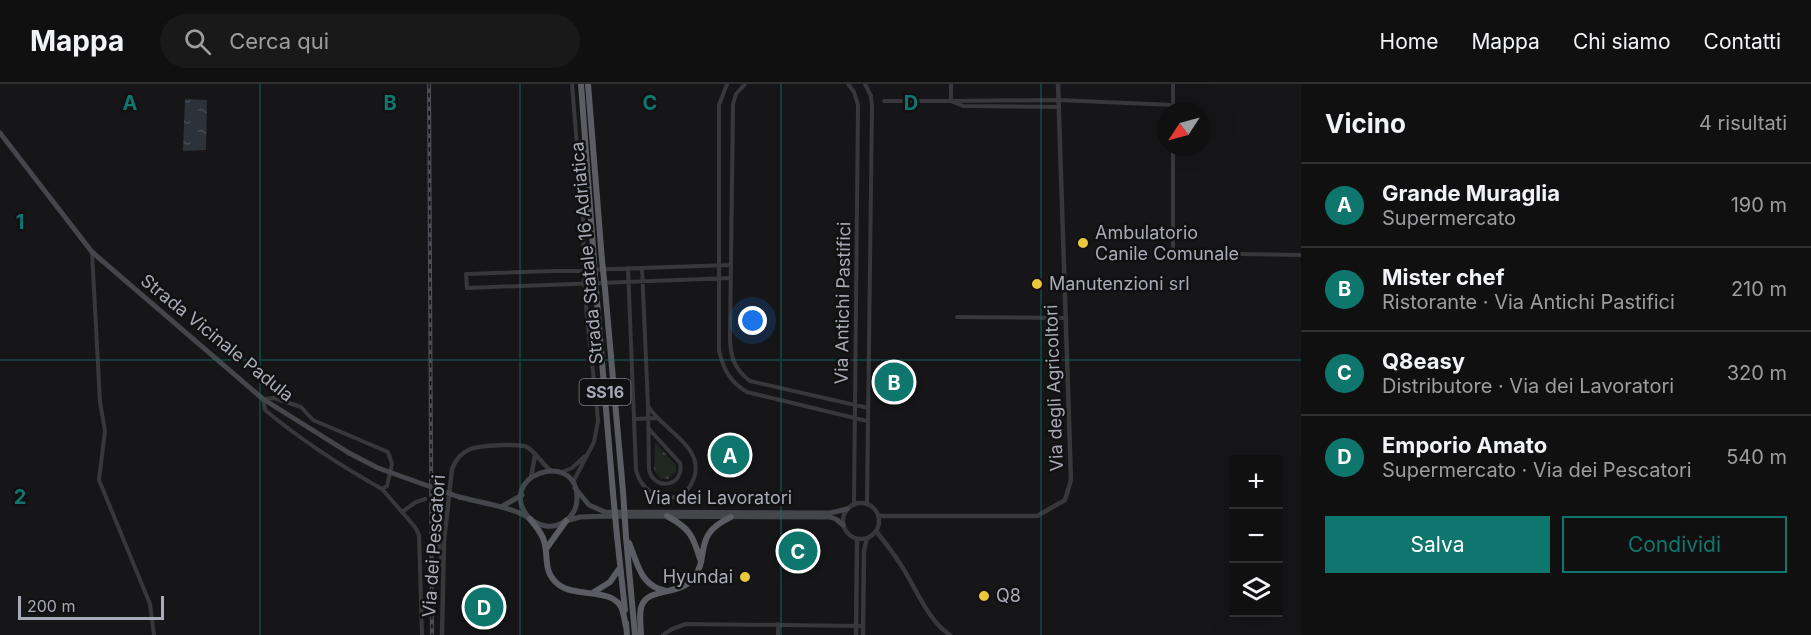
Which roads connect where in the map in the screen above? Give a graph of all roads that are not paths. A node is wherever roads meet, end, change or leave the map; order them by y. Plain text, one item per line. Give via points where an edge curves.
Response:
1 (572, 84) edge
2 (581, 84) edge
3 (588, 84) edge
4 (727, 84) edge
5 (745, 84) edge
6 (848, 84) edge
7 (865, 84) edge
8 (951, 84) edge
9 (1058, 84) edge
10 (1173, 84) edge
11 (1058, 100) junction
12 (884, 101) dead end
13 (951, 101) junction
14 (1173, 102) edge
15 (1157, 104) edge
16 (1059, 107) junction
17 (0, 133) edge
18 (1173, 156) edge
19 (92, 252) junction
20 (1301, 255) edge
21 (719, 265) junction
22 (730, 265) junction
23 (642, 267) junction
24 (584, 268) junction
25 (628, 268) junction
26 (730, 278) junction
27 (719, 279) junction
28 (642, 280) junction
29 (629, 281) junction
30 (585, 282) junction
31 (957, 317) dead end
32 (1066, 318) junction
33 (719, 322) junction
34 (730, 322) junction
35 (263, 399) junction
36 (647, 402) junction
37 (855, 405) junction
38 (868, 408) junction
39 (648, 418) junction
40 (657, 418) junction
41 (855, 418) junction
42 (634, 419) junction
43 (867, 421) junction
44 (648, 428) junction
45 (588, 454) junction
46 (535, 456) junction
47 (550, 470) junction
48 (561, 473) junction
49 (531, 477) junction
50 (574, 485) junction
51 (382, 489) junction
52 (522, 495) junction
53 (425, 499) dead end
54 (434, 499) dead end
55 (854, 504) junction
56 (867, 504) junction
57 (501, 507) junction
58 (847, 510) junction
59 (402, 512) junction
60 (606, 514) junction
61 (830, 515) junction
62 (668, 516) junction
63 (878, 516) junction
64 (731, 517) junction
65 (530, 519) junction
66 (566, 521) junction
67 (843, 525) junction
68 (876, 531) junction
69 (626, 537) junction
70 (867, 538) junction
71 (857, 539) junction
72 (545, 550) junction
73 (700, 560) junction
74 (620, 566) junction
75 (443, 571) junction
76 (669, 591) junction
77 (586, 594) junction
78 (778, 624) junction
79 (856, 626) junction
80 (863, 626) junction
81 (626, 627) junction
82 (154, 635) edge
83 (422, 635) edge
84 (442, 635) edge
85 (627, 635) edge
86 (635, 635) edge
87 (641, 635) edge
88 (663, 635) edge
89 (778, 635) edge
90 (856, 635) edge
91 (863, 635) edge
92 (950, 635) edge

1 - 24 street
2 - 74 highway, Strada Statale 16 Adriatica / SS16, bridge
3 - 69 highway, Strada Statale 16 Adriatica / SS16, bridge
4 - 21 street via 719,105
5 - 22 street via 733,104
6 - 37 street, Via Antichi Pastifici via 858,101
7 - 38 street, Via Antichi Pastifici via 872,107
8 - 13 street
9 - 11 street, Via degli Agricoltori
10 - 14 street
11 - 13 street
11 - 15 street
11 - 16 street, Via degli Agricoltori
12 - 13 street
13 - 16 street via 963,106
16 - 32 street, Via degli Agricoltori
17 - 19 main road, Strada Vicinale Padula
18 - 20 street via 1173,253
19 - 35 main road, Strada Vicinale Padula
19 - 82 street via 105,431 99,480 150,604
21 - 22 street
21 - 23 street
21 - 27 street
22 - 26 street
23 - 25 street
23 - 28 street
24 - 25 street
24 - 30 street
24 - 30 street via 466,274 466,288
25 - 29 street
26 - 27 street
26 - 34 street
27 - 28 street
27 - 33 street
28 - 29 street
28 - 36 street
29 - 30 street
29 - 42 street
30 - 45 street via 598,421
31 - 32 street
32 - 63 street, Via degli Agricoltori via 1071,480 1065,500 1037,516
33 - 34 street
33 - 41 street via 721,363 738,386 756,395
34 - 37 street via 733,364 750,381
35 - 51 street via 265,410 293,433
35 - 51 street via 274,398 301,407 313,420 388,452 392,465 387,486
35 - 57 main road, Strada Vicinale Padula, bridge via 378,468 459,497
36 - 39 street
36 - 40 street
37 - 38 street
37 - 41 street, Via Antichi Pastifici
38 - 43 street, Via Antichi Pastifici
39 - 40 street
39 - 42 street
39 - 44 street
40 - 42 street via 694,456 692,482 673,497 648,492 638,479
41 - 43 street
41 - 55 street, Via Antichi Pastifici
43 - 56 street, Via Antichi Pastifici
44 - 44 street via 651,475 662,484 671,483 681,473 680,463
45 - 48 street
45 - 50 street
46 - 47 street, Via dei Pescatori
46 - 49 street
46 - 75 street, Via dei Pescatori via 525,446 514,445 474,447 460,455 452,469
47 - 48 main road
47 - 49 main road
48 - 50 main road
49 - 52 main road
50 - 60 main road via 589,505
50 - 66 main road via 577,505
51 - 59 street
52 - 57 main road
52 - 65 main road via 522,506
53 - 59 street
54 - 75 street via 441,504 439,557
55 - 56 street
55 - 58 street
56 - 63 street
57 - 65 main road, Strada Vicinale Padula
58 - 61 main road
58 - 67 street
59 - 83 street via 419,534
60 - 61 main road, Via dei Lavoratori
60 - 62 main road, Via dei Lavoratori
60 - 66 main road, Strada Vicinale Padula
61 - 64 main road, Via dei Lavoratori
61 - 67 main road
62 - 64 main road, Via dei Lavoratori
62 - 73 highway via 687,528
63 - 68 street
64 - 73 highway via 718,523 705,539
65 - 66 main road, Strada Vicinale Padula via 547,526
65 - 72 highway via 543,536
66 - 72 highway
67 - 71 street
68 - 70 street
68 - 92 street via 932,616
69 - 76 highway via 645,580 656,589
69 - 86 highway, Strada Statale 16 Adriatica / SS16
70 - 71 street
70 - 80 street
71 - 79 street
72 - 77 highway via 549,572 557,583
73 - 76 highway via 694,577
74 - 77 highway via 601,590
74 - 81 highway, Strada Statale 16 Adriatica / SS16
75 - 84 street, Via dei Pescatori
76 - 87 highway via 643,602
77 - 81 highway via 602,594 618,603
78 - 79 street
78 - 88 street via 686,624
78 - 89 street
79 - 80 street
79 - 90 street
80 - 91 street
81 - 85 highway, Strada Statale 16 Adriatica / SS16

